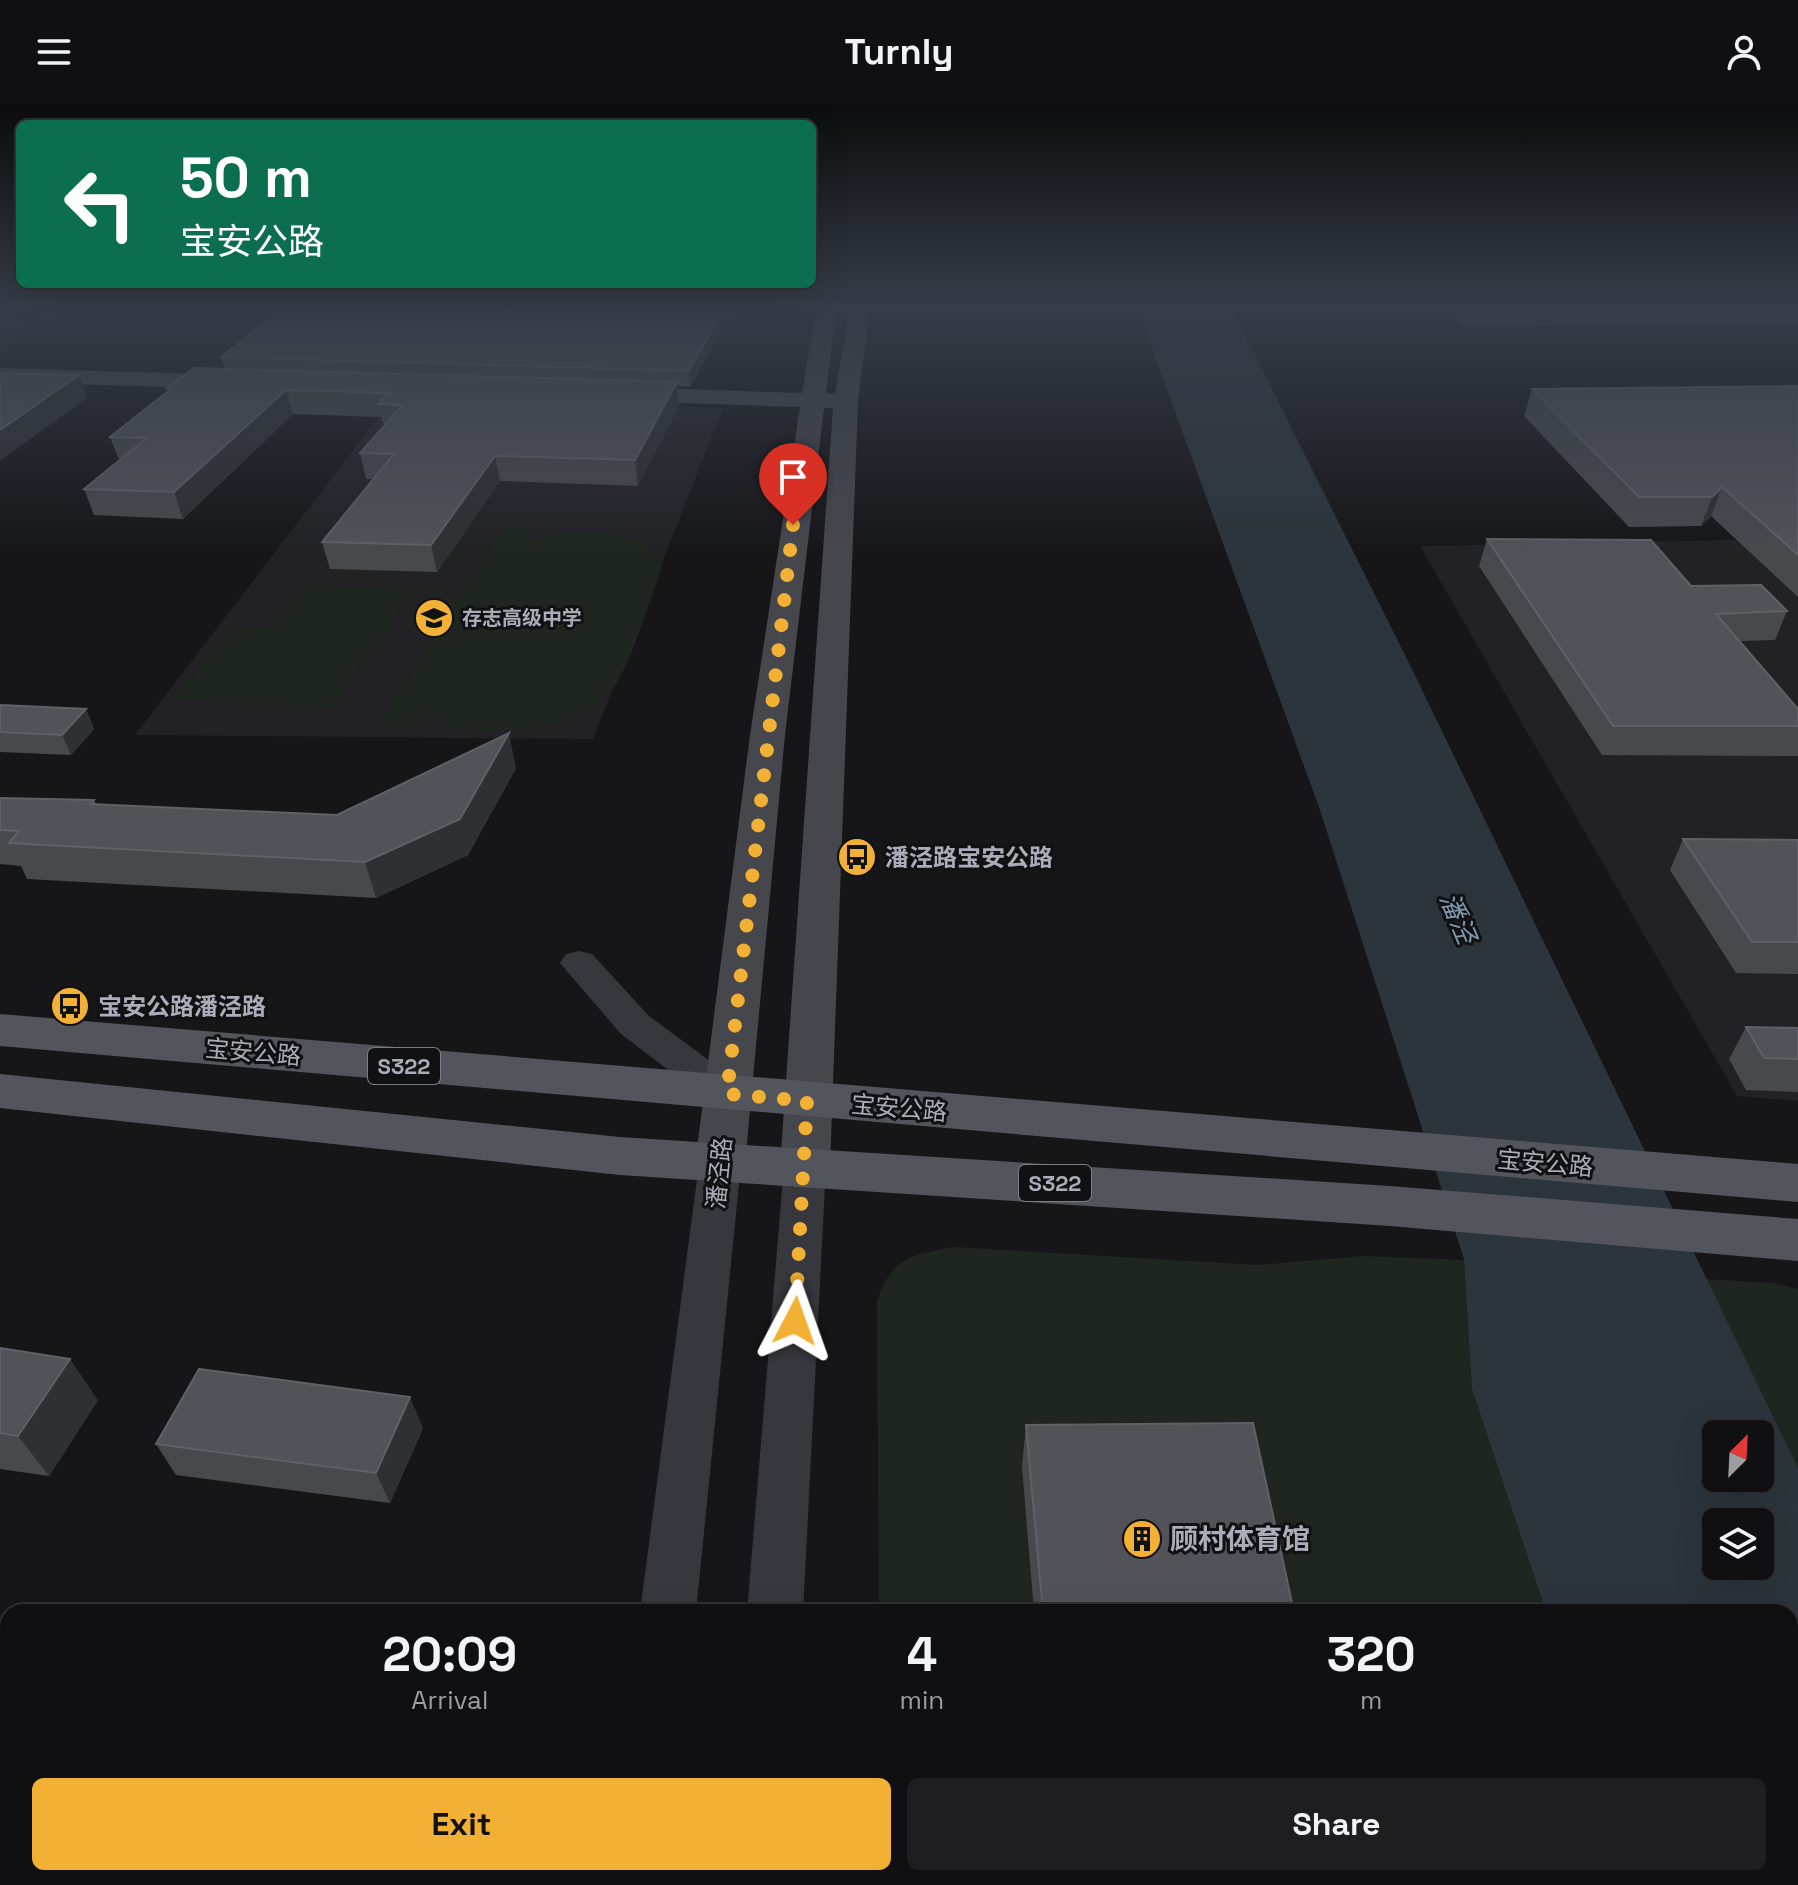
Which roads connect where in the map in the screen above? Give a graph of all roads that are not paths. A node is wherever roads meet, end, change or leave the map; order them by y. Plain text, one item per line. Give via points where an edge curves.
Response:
1 (828, 390) edge
2 (832, 390) edge
3 (597, 394) edge
4 (828, 401) junction
5 (579, 963) dead end
6 (0, 1030) edge
7 (0, 1091) edge
8 (727, 1094) junction
9 (807, 1101) junction
10 (720, 1164) junction
11 (805, 1166) junction
12 (1798, 1183) edge
13 (1798, 1240) edge
14 (669, 1604) edge
15 (776, 1604) edge

1 - 4 main road, 潘泾路
2 - 4 main road, 潘泾路
3 - 4 main road
4 - 8 main road, 潘泾路 via 781,618
4 - 9 main road, 潘泾路
5 - 8 street via 635,1025
6 - 8 main road, 宝安公路 / S322
7 - 10 main road, S322
8 - 9 main road, 宝安公路 / S322
8 - 10 main road, 潘泾路
9 - 11 main road, 潘泾路
9 - 12 main road, 宝安公路 / S322
10 - 11 main road, S322
10 - 14 street, 潘泾路
11 - 13 main road, S322
11 - 15 street, 潘泾路

